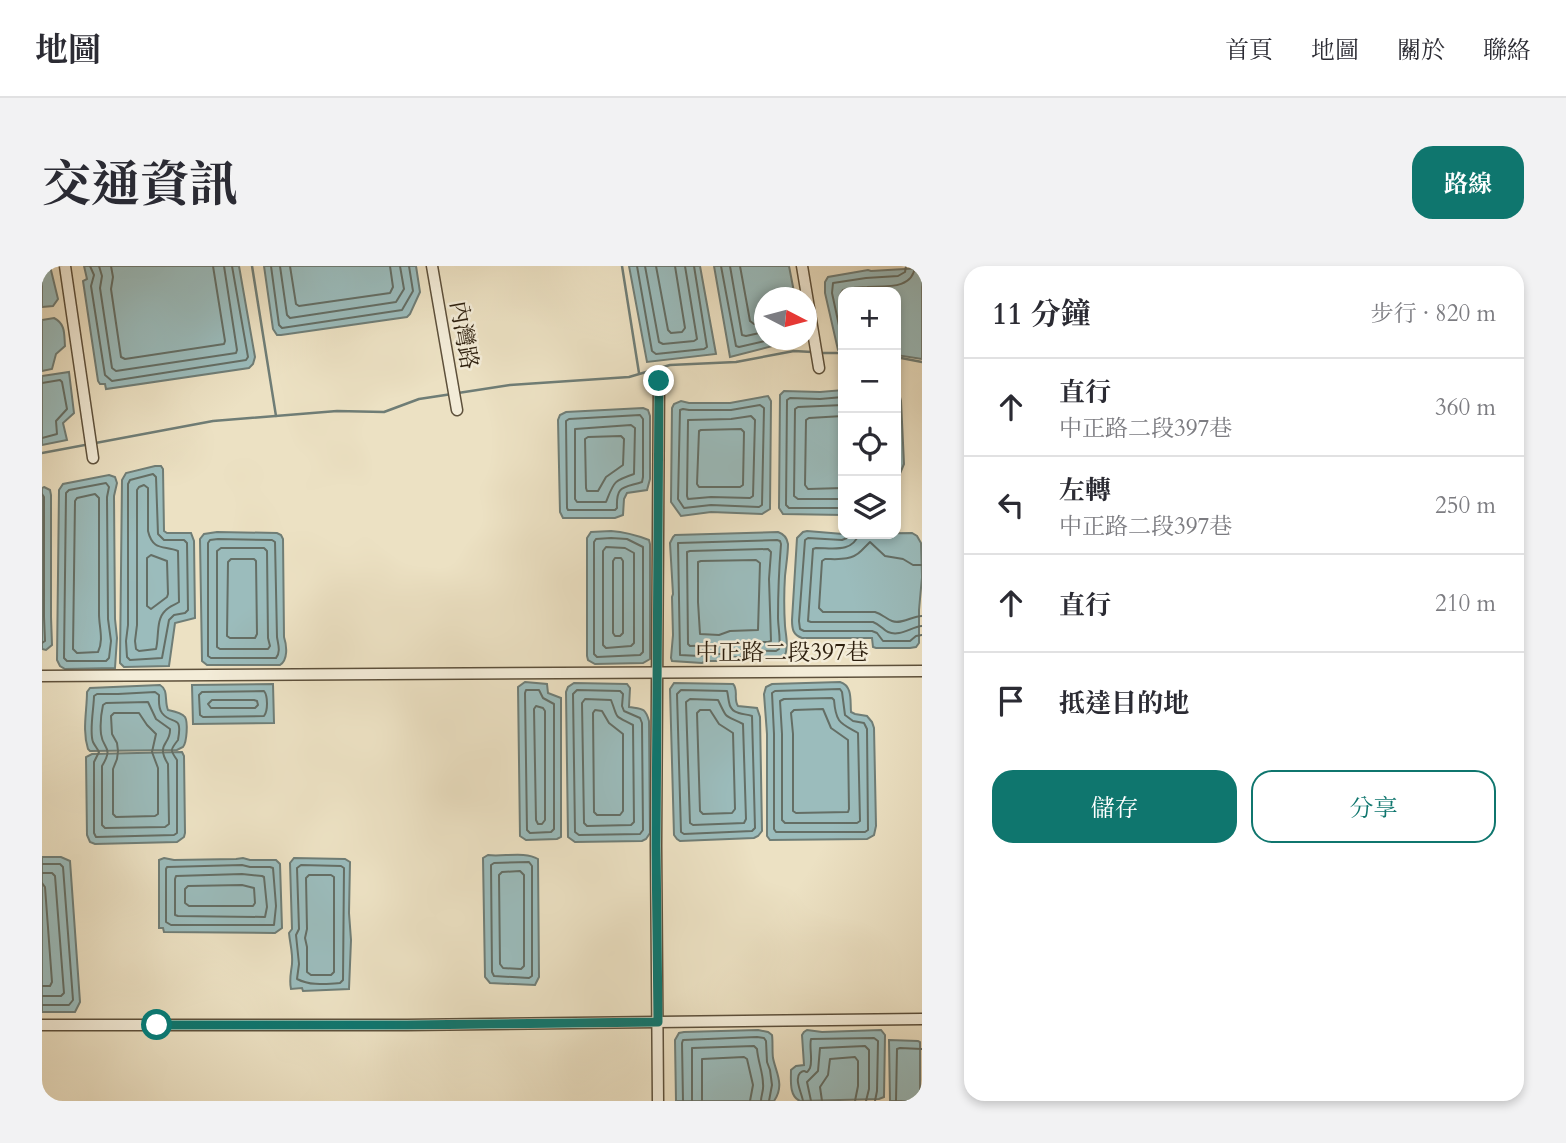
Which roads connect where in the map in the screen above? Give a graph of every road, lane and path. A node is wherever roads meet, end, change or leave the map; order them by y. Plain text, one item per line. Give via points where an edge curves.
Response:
1 (65, 266) edge
2 (432, 266) edge
3 (802, 266) edge
4 (819, 368) dead end
5 (659, 381) dead end
6 (457, 410) dead end
7 (93, 458) dead end
8 (922, 671) edge
9 (657, 672) junction
10 (42, 676) edge
11 (922, 1019) edge
12 (658, 1022) junction
13 (42, 1026) edge
14 (658, 1101) edge

1 - 7 street
2 - 6 street, 內灣路
3 - 4 street
5 - 9 street
8 - 9 street, 中正路二段397巷
9 - 10 street, 中正路二段397巷
9 - 12 street
11 - 12 street
12 - 13 street
12 - 14 street

